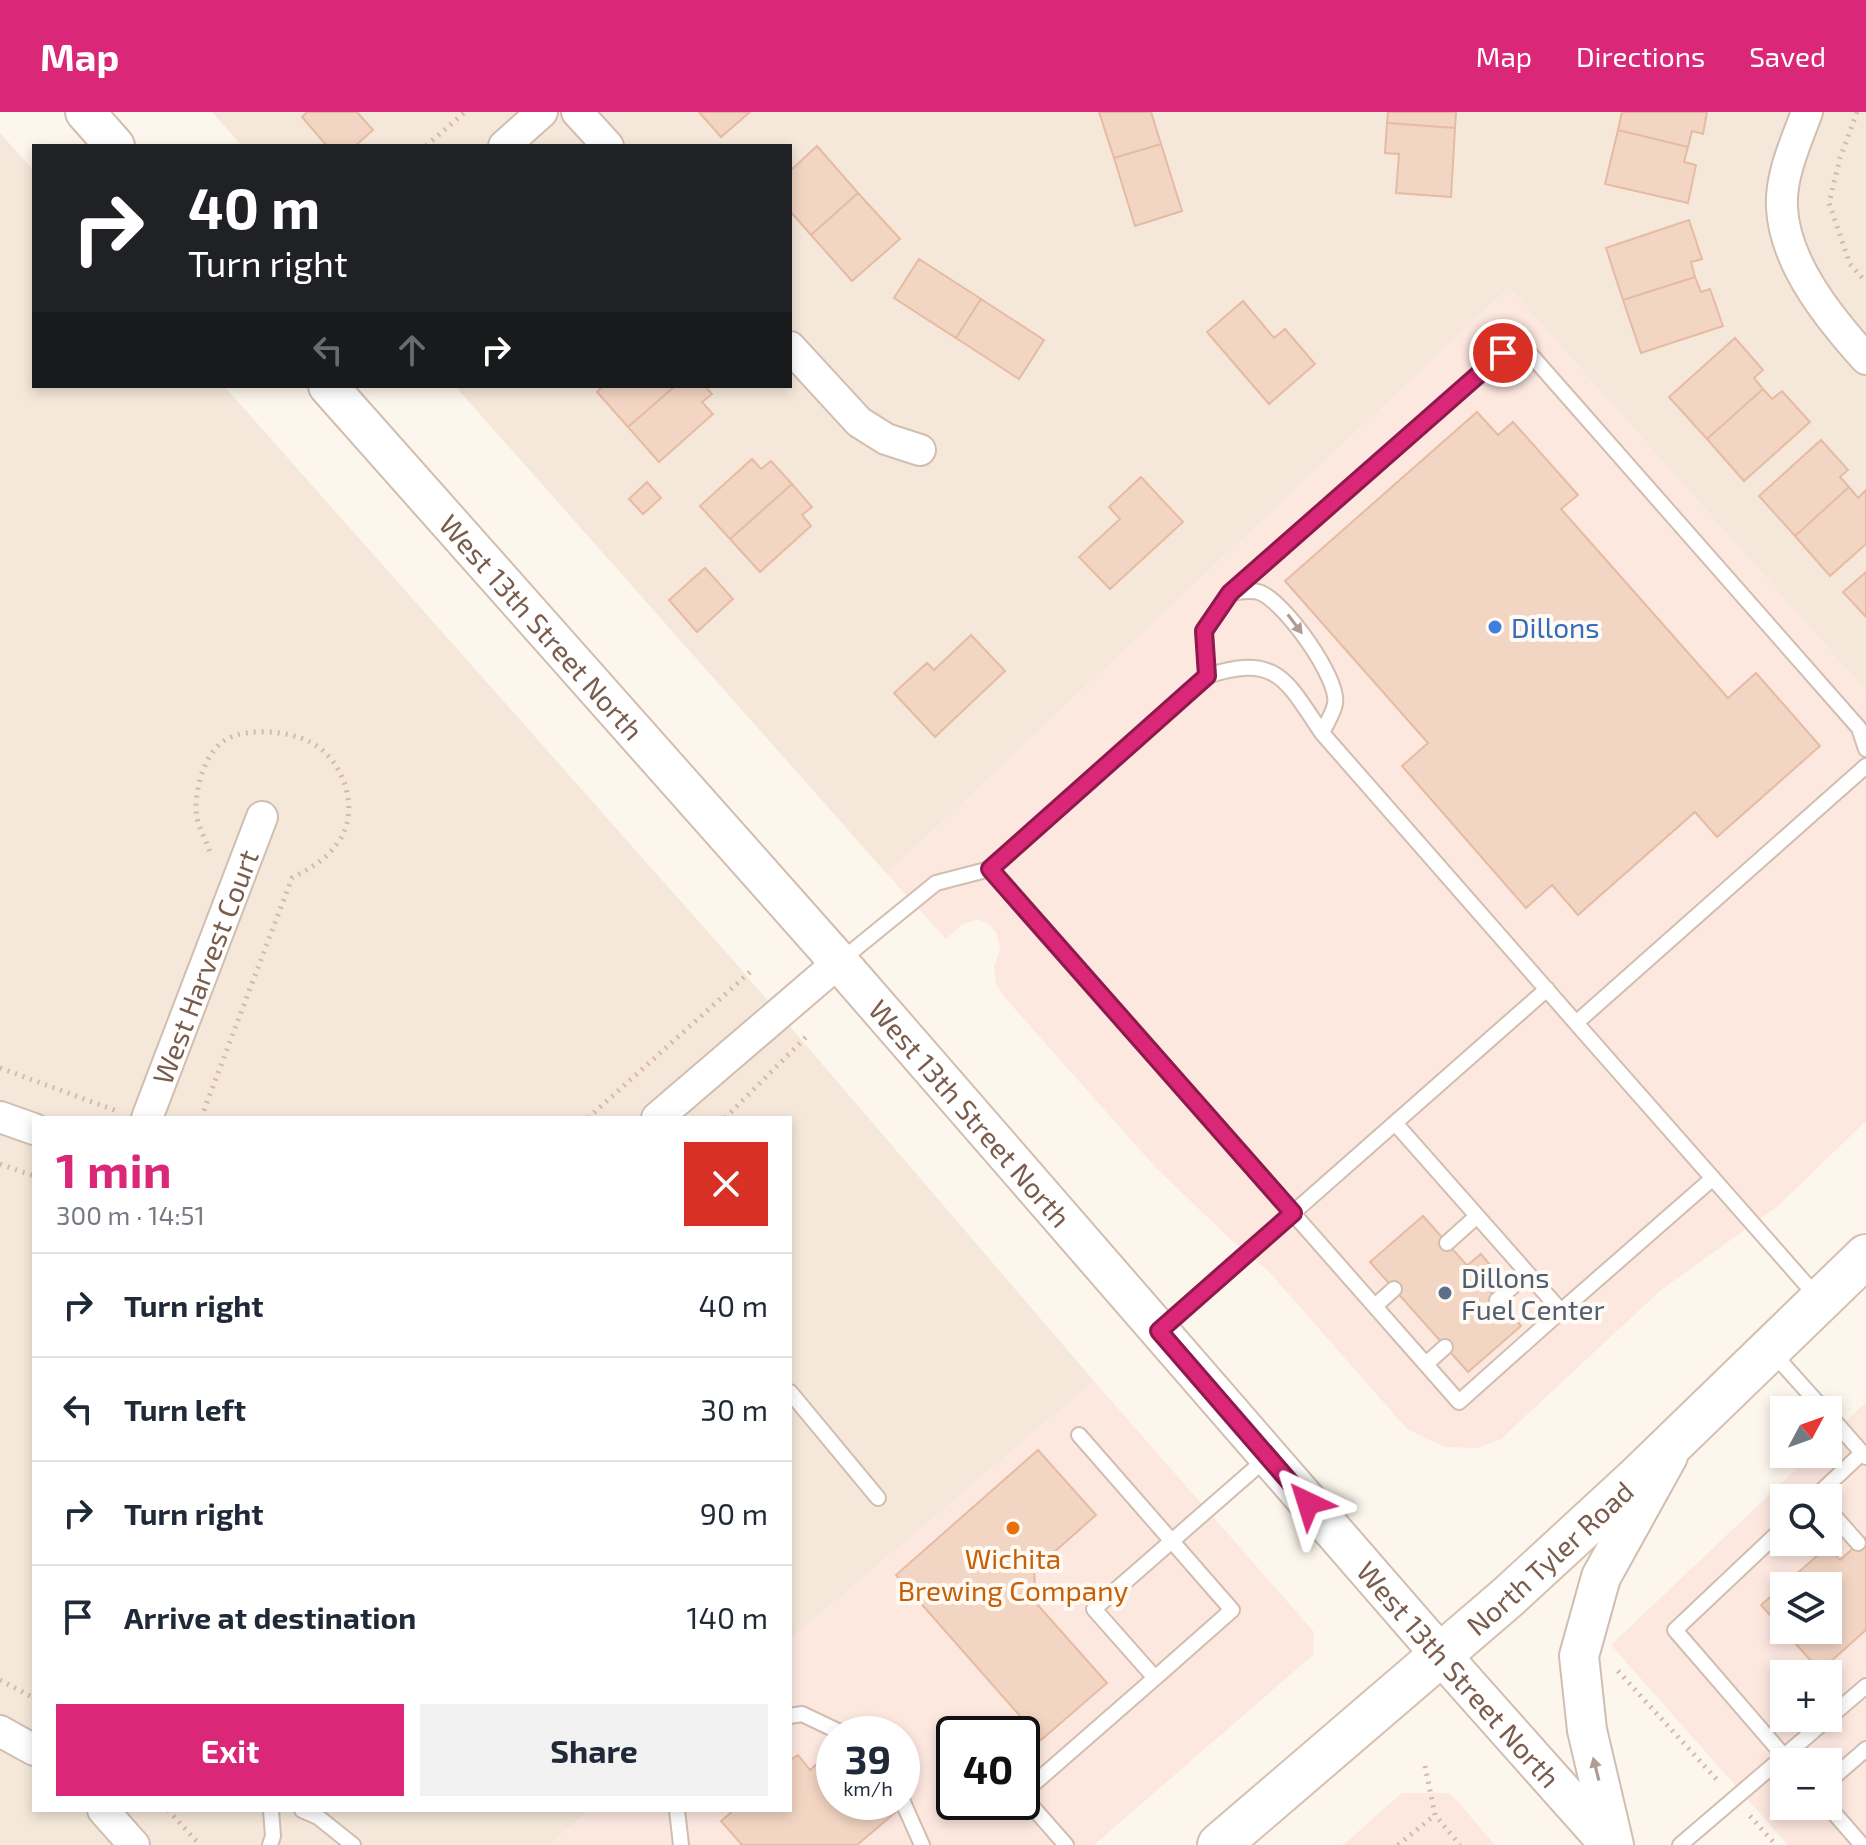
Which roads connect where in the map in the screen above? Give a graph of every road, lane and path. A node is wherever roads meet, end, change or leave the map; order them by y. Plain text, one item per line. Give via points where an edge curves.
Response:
1 (85, 112) edge
2 (465, 112) edge
3 (542, 112) edge
4 (577, 112) edge
5 (1807, 112) edge
6 (1857, 112) edge
7 (113, 144) edge
8 (428, 144) edge
9 (506, 144) edge
10 (606, 144) edge
11 (1866, 282) edge
12 (792, 349) edge
13 (1866, 359) edge
14 (330, 388) edge
15 (920, 450) dead end
16 (1230, 593) junction
17 (1207, 676) junction
18 (1322, 733) junction
19 (1866, 749) edge
20 (1866, 766) edge
21 (262, 817) dead end
22 (990, 869) junction
23 (839, 962) junction
24 (750, 972) dead end
25 (1547, 989) junction
26 (1576, 1023) junction
27 (806, 1037) dead end
28 (0, 1068) edge
29 (136, 1116) edge
30 (590, 1116) edge
31 (659, 1116) edge
32 (727, 1116) edge
33 (0, 1117) edge
34 (1395, 1123) junction
35 (32, 1128) edge
36 (0, 1164) edge
37 (32, 1175) edge
38 (1713, 1178) junction
39 (1293, 1213) junction
40 (1477, 1216) junction
41 (1447, 1243) dead end
42 (1863, 1265) edge
43 (1527, 1274) junction
44 (1394, 1289) dead end
45 (1820, 1299) junction
46 (1497, 1300) dead end
47 (1375, 1306) junction
48 (1561, 1311) junction
49 (1159, 1331) junction
50 (1445, 1347) dead end
51 (1768, 1348) junction
52 (1426, 1364) junction
53 (792, 1394) edge
54 (1812, 1396) edge
55 (1842, 1430) edge
56 (1079, 1435) dead end
57 (1677, 1440) junction
58 (1864, 1455) edge
59 (1268, 1456) junction
60 (1831, 1484) edge
61 (878, 1498) dead end
62 (1842, 1525) edge
63 (1770, 1540) edge
64 (1172, 1541) junction
65 (1858, 1543) dead end
66 (1441, 1655) junction
67 (1617, 1670) dead end
68 (1155, 1678) junction
69 (0, 1680) edge
70 (1866, 1686) edge
71 (32, 1697) edge
72 (792, 1716) edge
73 (816, 1721) edge
74 (0, 1731) edge
75 (32, 1746) edge
76 (1777, 1748) edge
77 (1800, 1748) edge
78 (1866, 1749) edge
79 (1425, 1766) dead end
80 (1842, 1770) edge
81 (1770, 1773) edge
82 (1040, 1779) edge
83 (1735, 1800) junction
84 (105, 1812) edge
85 (170, 1812) edge
86 (271, 1812) edge
87 (307, 1812) edge
88 (677, 1812) edge
89 (1040, 1815) edge
90 (1435, 1815) junction
91 (911, 1820) edge
92 (1840, 1820) edge
93 (134, 1845) edge
94 (200, 1845) edge
95 (270, 1845) edge
96 (353, 1845) edge
97 (681, 1845) edge
98 (922, 1845) edge
99 (1066, 1845) edge
100 (1219, 1845) edge
101 (1398, 1845) edge
102 (1460, 1845) edge
103 (1612, 1845) edge
104 (1680, 1845) edge
105 (1776, 1845) edge
106 (1862, 1845) edge

1 - 7 street
2 - 8 path
3 - 9 street
4 - 10 street
5 - 13 street via 1788,165 1782,208 1791,246 1807,283
6 - 11 path via 1829,203 1850,264
12 - 15 street via 859,422 886,439
14 - 23 street, West 13th Street North
16 - 17 lane via 1204,631
16 -> 18 lane via 1259,591 1281,606 1308,641 1333,686 1336,703
16 - 19 lane via 1503,353 1531,355 1859,728
17 - 18 lane via 1236,666 1266,668 1289,685
17 - 22 lane
18 - 25 lane
20 - 26 lane
21 - 29 street, West Harvest Court
22 - 23 lane via 936,883
22 - 39 lane
23 - 31 street
23 - 49 street, West 13th Street North
24 - 30 path
25 - 26 lane
25 - 34 lane
26 - 38 lane
27 - 32 path
28 - 29 path
33 - 35 street
34 - 39 lane
34 - 40 lane
36 - 37 path
38 - 45 lane
38 - 48 lane
39 - 47 lane
39 - 49 lane
40 - 41 lane
40 - 43 lane
42 - 45 main road, North Tyler Road
43 - 46 lane
43 - 48 lane
44 - 47 lane
45 - 51 main road, North Tyler Road
47 - 52 lane
48 - 52 lane via 1459,1402
49 - 59 street, West 13th Street North
50 - 52 lane
51 - 54 lane
51 - 57 main road, North Tyler Road
53 - 61 lane
55 - 58 lane
56 - 64 lane
57 - 66 main road, North Tyler Road
103 -> 57 street via 1587,1730 1579,1655 1601,1577
58 - 60 lane
59 - 64 lane
59 - 66 street, West 13th Street North
62 - 65 lane
63 - 76 lane via 1675,1630
64 - 68 lane via 1232,1610
64 - 68 lane via 1094,1609
66 - 100 main road, North Tyler Road
66 - 103 street, West 13th Street North
67 - 83 path
68 - 82 lane
69 - 71 path
70 - 77 lane
72 - 73 lane
74 - 75 street
78 - 80 lane
79 - 90 path
81 - 83 lane
83 - 104 lane
83 - 105 path
84 - 93 street
85 - 94 path
86 - 95 lane
87 - 96 lane
88 - 97 lane
89 - 99 lane
90 - 101 path
90 - 102 path
91 - 98 lane
92 - 106 lane

